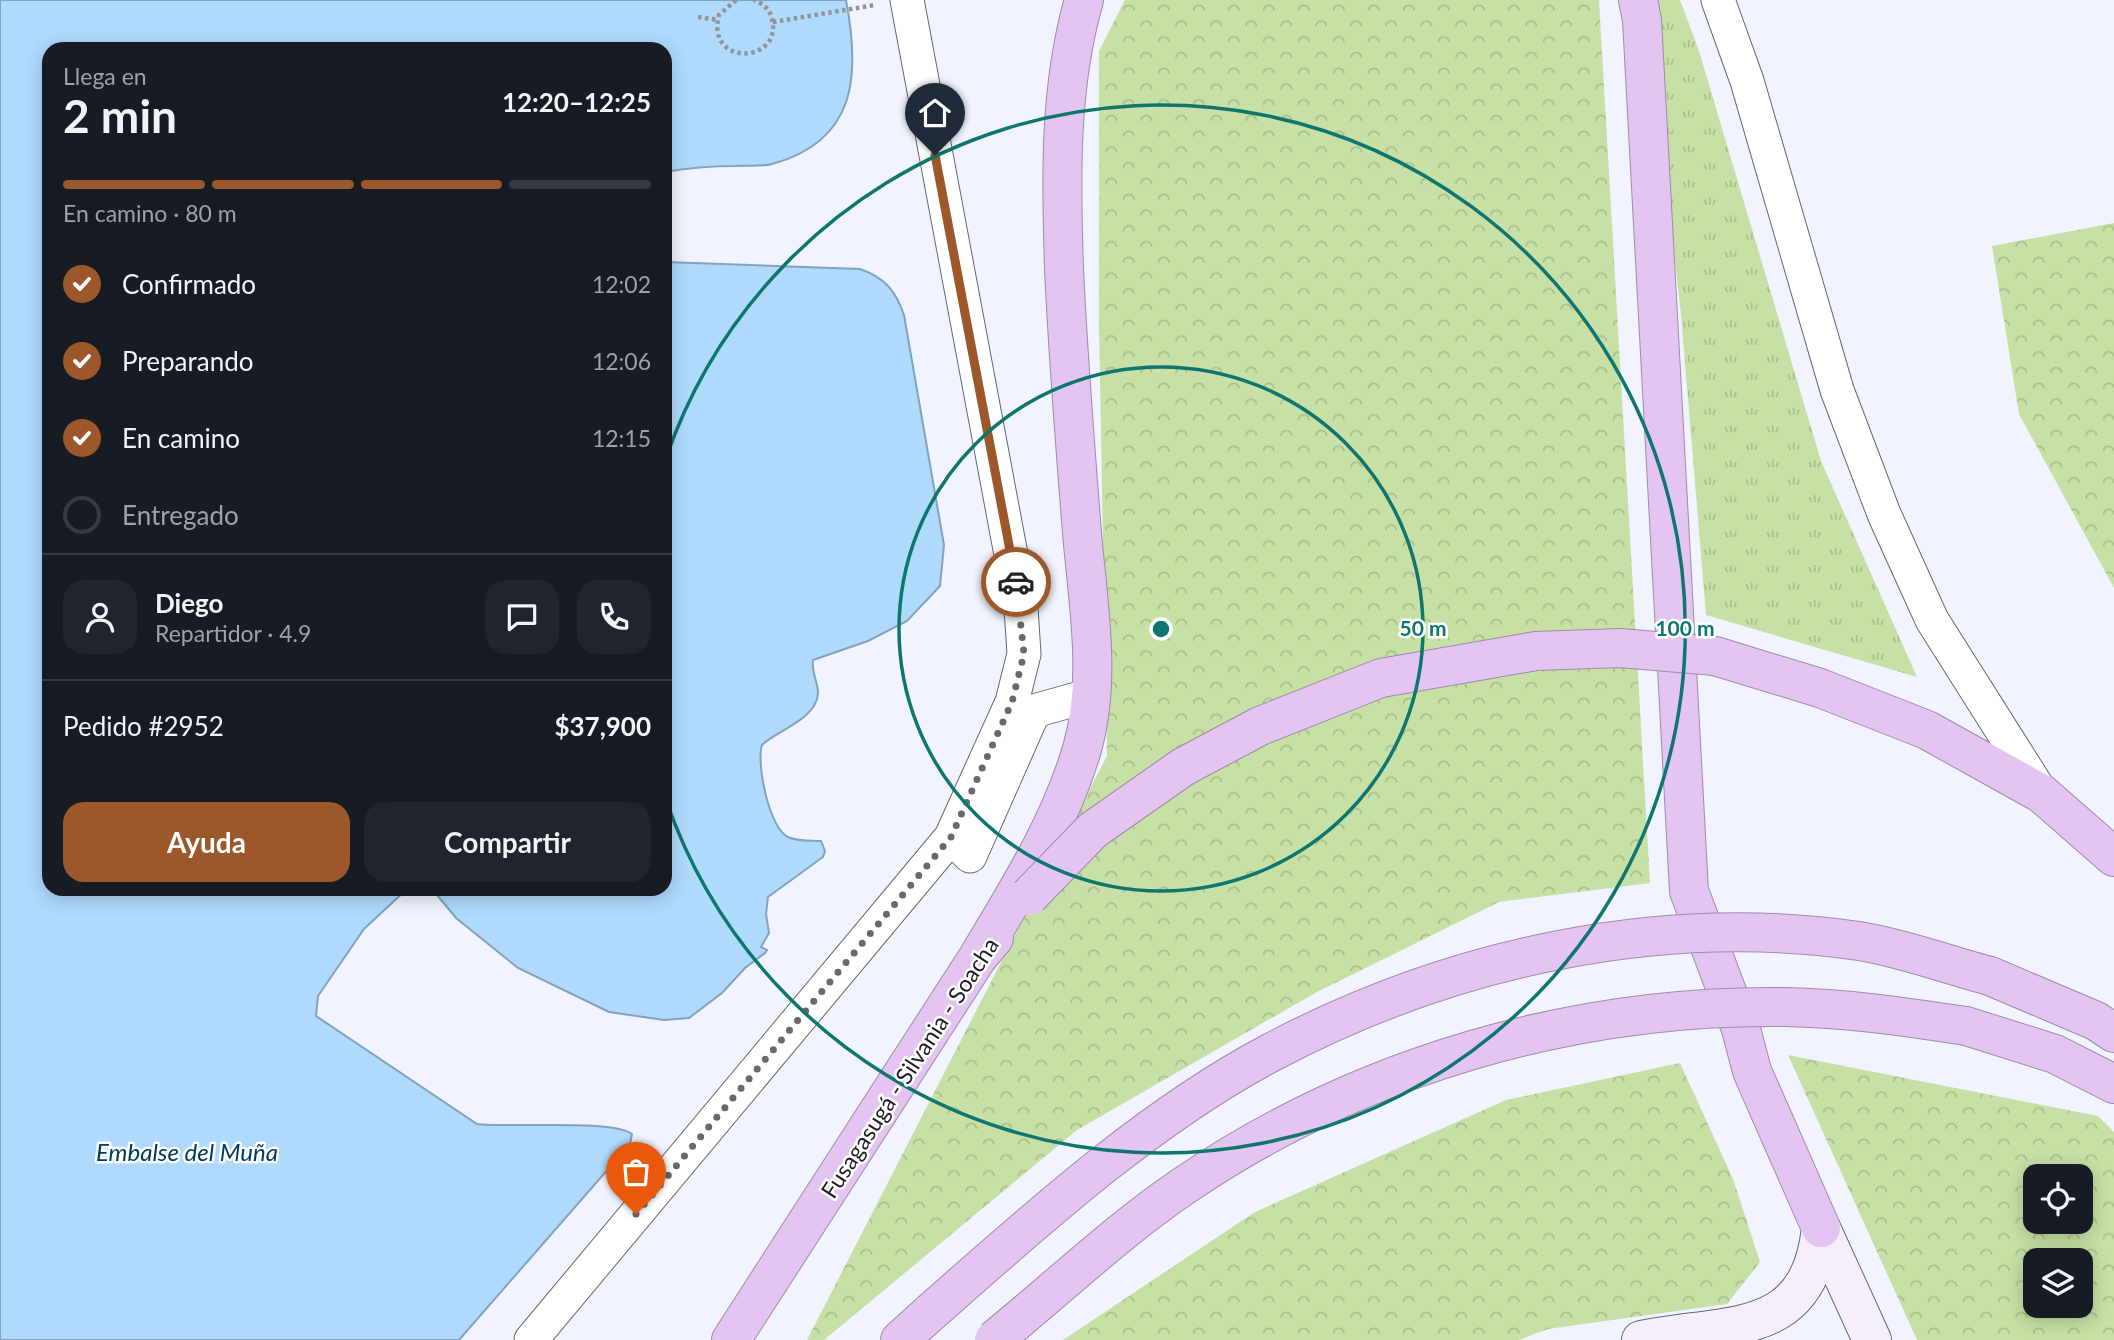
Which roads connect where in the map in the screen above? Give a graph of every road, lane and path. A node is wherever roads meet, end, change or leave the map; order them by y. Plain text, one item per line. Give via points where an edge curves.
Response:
1 (736, 0) edge
2 (754, 0) edge
3 (1084, 0) edge
4 (1638, 0) edge
5 (1718, 0) edge
6 (892, 2) edge
7 (698, 17) dead end
8 (718, 20) junction
9 (773, 22) junction
10 (1091, 695) junction
11 (2042, 794) junction
12 (951, 837) junction
13 (2114, 857) edge
14 (978, 957) junction
15 (2114, 1033) edge
16 (2114, 1084) edge
17 (1821, 1228) junction
18 (1739, 1336) edge
19 (531, 1340) edge
20 (731, 1340) edge
21 (900, 1340) edge
22 (994, 1340) edge
23 (1641, 1340) edge
24 (1872, 1340) edge

1 - 8 path via 724,7
2 - 9 path via 766,7
3 - 10 highway via 1065,97 1062,201 1068,358 1093,635
4 - 17 highway via 1689,891 1752,1071
5 - 11 street via 1747,81 1837,390 1884,514 1932,620
6 - 9 path
6 - 12 street via 1021,608 1024,654 1012,702
7 - 8 path
8 - 9 path via 721,41 744,54 769,42
10 - 12 street via 1034,711 970,856
10 - 14 highway via 1082,748 1046,842
11 - 13 highway, Fusagasugá - Silvania - Soacha
11 - 14 highway, Fusagasugá - Silvania - Soacha, bridge via 1927,730 1821,688 1715,656 1620,648 1536,651 1459,662 1381,678 1260,726 1183,767 1093,830
12 - 19 street
14 - 20 highway, Fusagasugá - Silvania - Soacha
15 - 21 highway, bridge via 1990,976 1861,942 1752,933 1661,934 1589,943 1438,981 1272,1052 1189,1103 1045,1211
16 - 22 highway, bridge via 2055,1054 1966,1026 1863,1012 1786,1007 1695,1010 1605,1020 1516,1038 1429,1063 1344,1097 1275,1132 1185,1185
17 - 18 main road via 1818,1258 1798,1294 1784,1310
17 - 24 main road
18 - 23 main road

